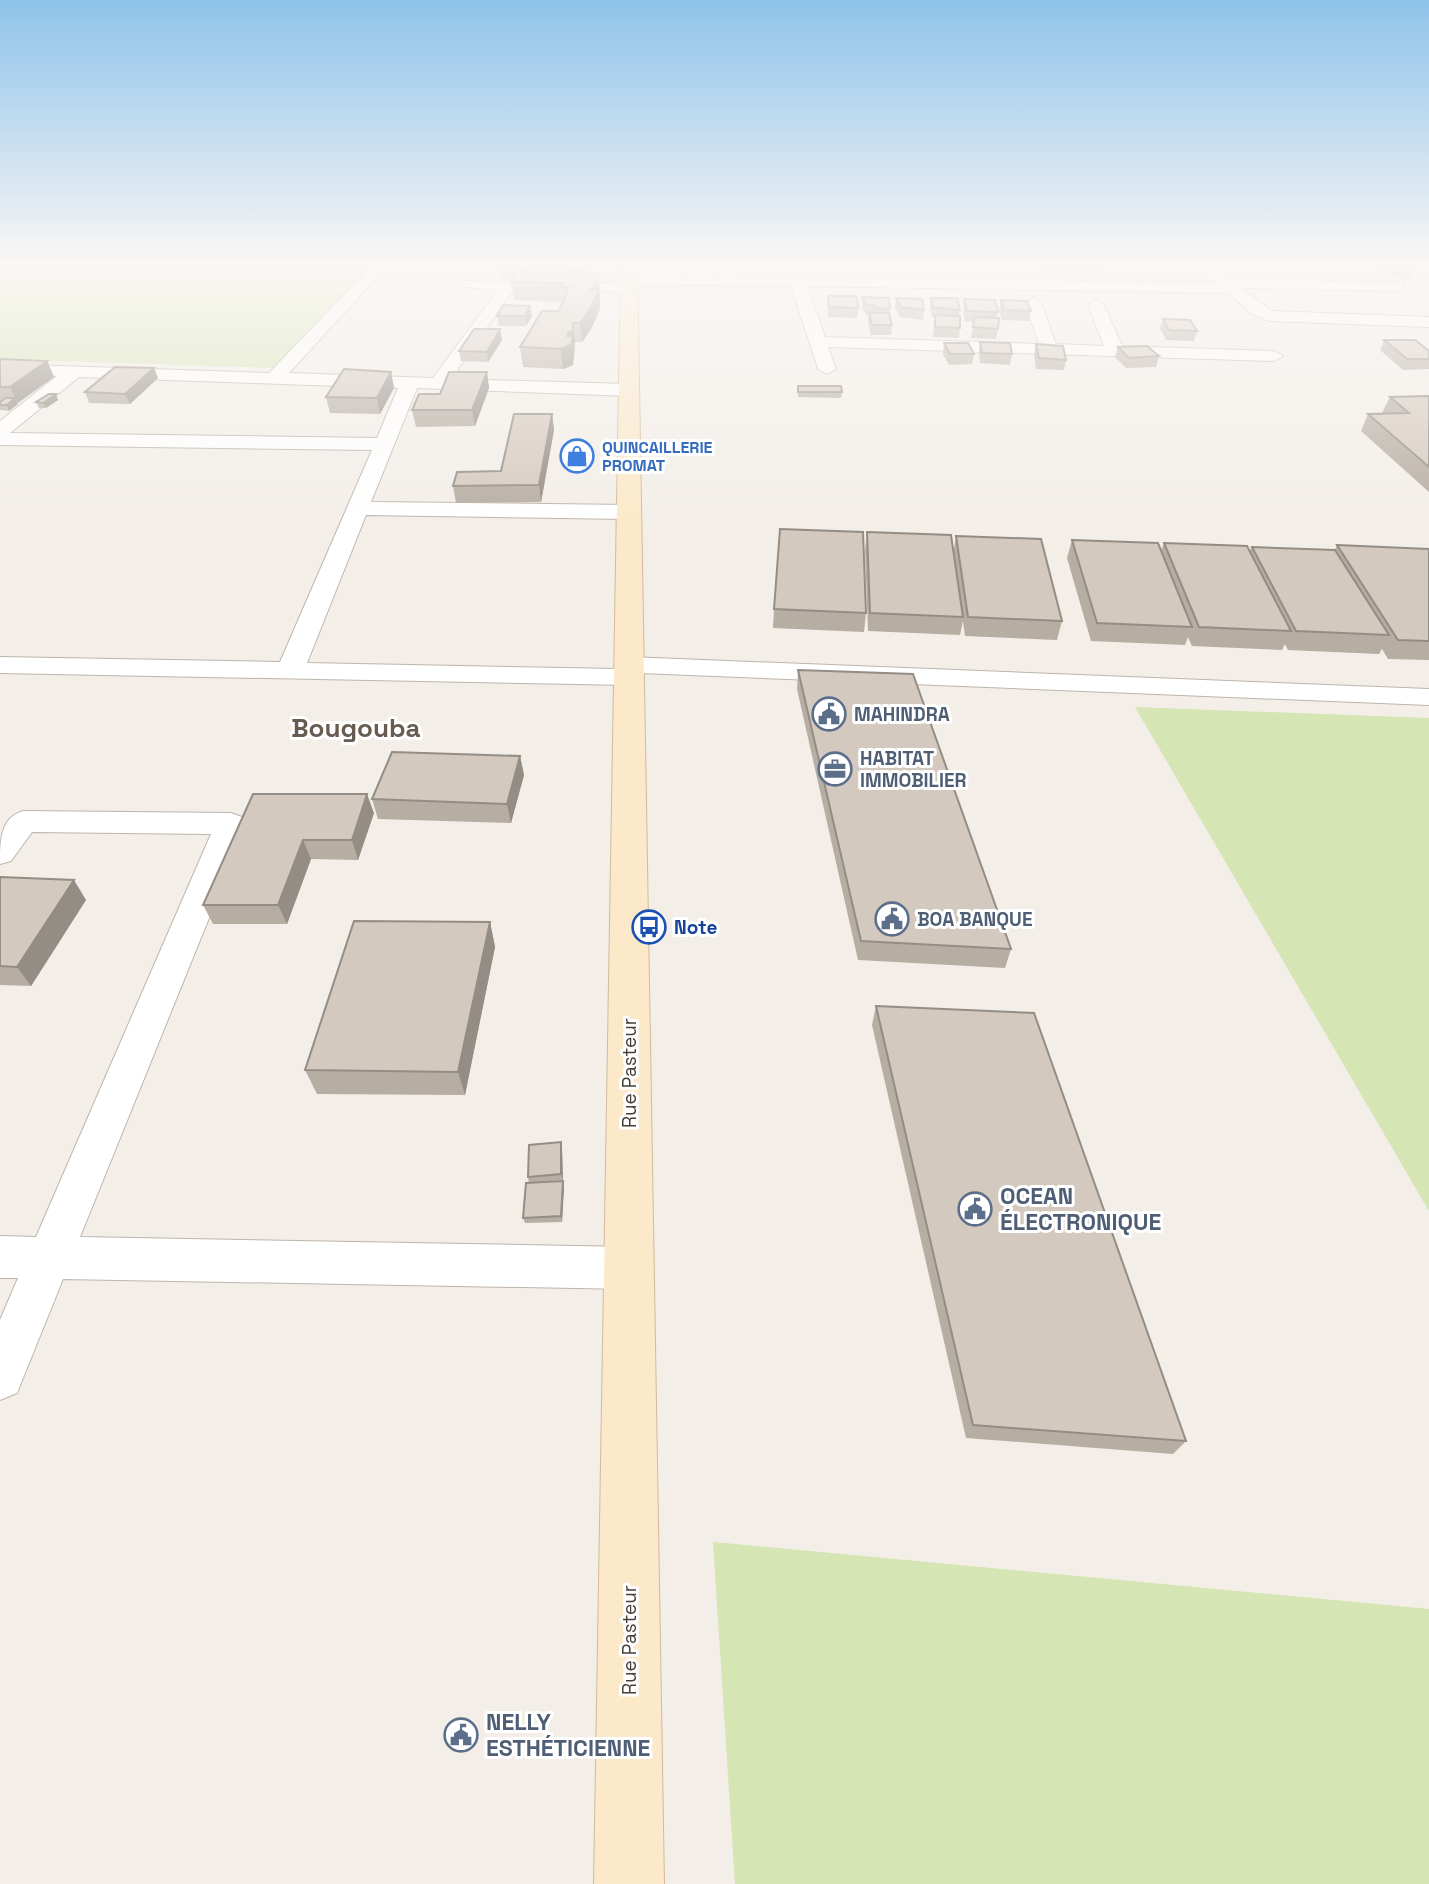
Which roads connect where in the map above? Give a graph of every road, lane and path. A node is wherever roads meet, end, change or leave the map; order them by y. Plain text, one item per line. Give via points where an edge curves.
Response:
1 (301, 350) edge
2 (463, 350) edge
3 (629, 350) edge
4 (820, 350) edge
5 (1079, 350) edge
6 (1115, 351) joint
7 (1274, 356) dead end
8 (0, 369) edge
9 (827, 369) dead end
10 (75, 371) junction
11 (274, 378) junction
12 (410, 383) junction
13 (439, 383) junction
14 (629, 390) junction
15 (0, 431) edge
16 (0, 439) edge
17 (385, 444) junction
18 (358, 508) junction
19 (629, 512) junction
20 (0, 665) edge
21 (290, 671) junction
22 (629, 671) junction
23 (1429, 697) edge
24 (0, 853) edge
25 (0, 1257) edge
26 (49, 1258) junction
27 (629, 1268) junction
28 (0, 1376) edge
29 (629, 1884) edge

1 - 11 street
2 - 13 street
3 - 14 main road, Rue Pasteur
4 - 9 street
5 - 6 street
6 - 7 street
8 - 10 street
10 - 11 street
10 - 15 street
11 - 12 street
12 - 13 street
12 - 17 street
13 - 14 street
14 - 19 main road, Rue Pasteur
16 - 17 street
17 - 18 street
18 - 19 street
18 - 21 street
19 - 22 main road, Rue Pasteur
20 - 21 street
21 - 22 street
22 - 23 street
22 - 27 main road, Rue Pasteur
24 - 26 street via 23,821 231,824
25 - 26 street
26 - 27 street
26 - 28 street
27 - 29 main road, Rue Pasteur

